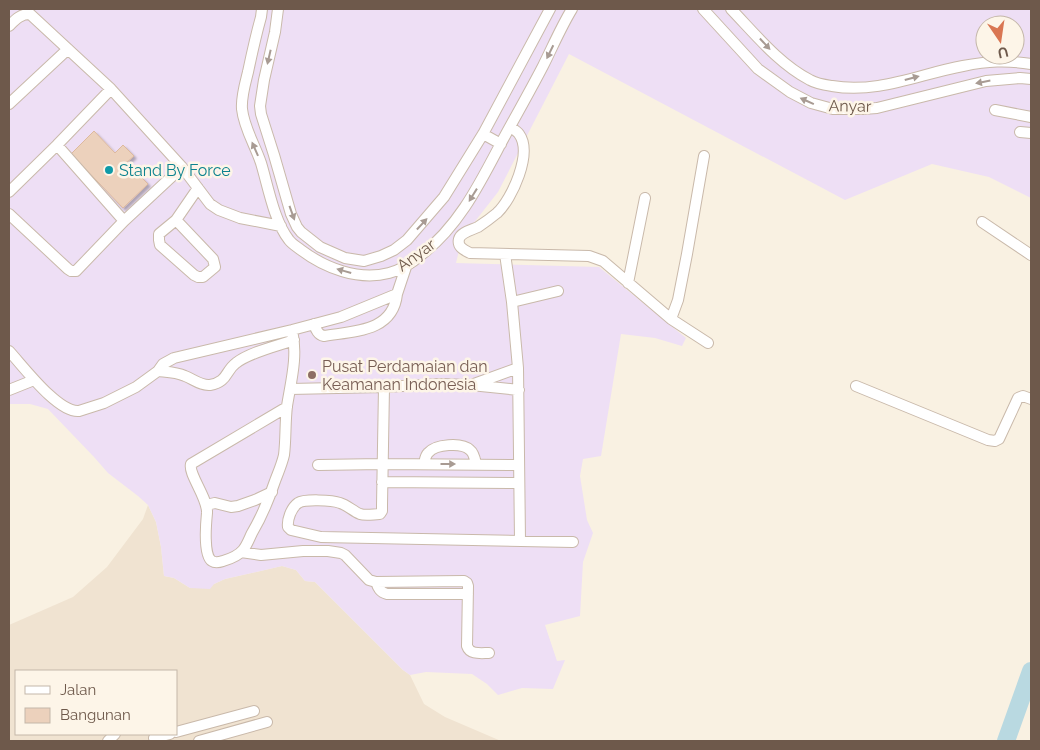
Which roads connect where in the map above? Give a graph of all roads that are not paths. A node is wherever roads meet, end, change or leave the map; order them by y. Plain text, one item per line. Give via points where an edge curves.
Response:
1 (262, 9) edge
2 (278, 9) edge
3 (550, 9) edge
4 (572, 9) edge
5 (702, 9) edge
6 (731, 9) edge
7 (9, 26) edge
8 (68, 49) junction
9 (1031, 64) edge
10 (246, 78) junction
11 (1031, 79) edge
12 (264, 80) junction
13 (111, 89) junction
14 (9, 104) edge
15 (995, 110) dead end
16 (1031, 117) edge
17 (510, 127) junction
18 (1020, 132) dead end
19 (1031, 133) edge
20 (483, 134) junction
21 (501, 144) junction
22 (57, 145) junction
23 (704, 156) dead end
24 (182, 167) junction
25 (198, 188) junction
26 (9, 192) edge
27 (645, 198) dead end
28 (9, 214) edge
29 (176, 220) junction
30 (124, 221) junction
31 (982, 222) dead end
32 (281, 226) junction
33 (301, 232) junction
34 (289, 241) junction
35 (504, 254) junction
36 (1031, 256) edge
37 (406, 267) junction
38 (628, 283) junction
39 (558, 292) dead end
40 (398, 294) junction
41 (512, 302) junction
42 (671, 319) junction
43 (314, 324) junction
44 (293, 335) junction
45 (708, 344) dead end
46 (9, 351) edge
47 (518, 368) junction
48 (158, 371) junction
49 (34, 380) junction
50 (471, 385) junction
51 (856, 386) dead end
52 (384, 387) junction
53 (290, 389) junction
54 (9, 390) edge
55 (519, 390) junction
56 (1031, 399) edge
57 (287, 407) junction
58 (382, 464) junction
59 (424, 464) junction
60 (476, 464) junction
61 (318, 465) dead end
62 (519, 465) junction
63 (382, 482) junction
64 (518, 483) junction
65 (272, 492) junction
66 (206, 504) junction
67 (520, 540) junction
68 (573, 542) dead end
69 (241, 552) junction
70 (376, 582) junction
71 (415, 582) junction
72 (415, 594) junction
73 (468, 594) junction
74 (489, 653) dead end
75 (254, 711) dead end
76 (267, 722) dead end
77 (178, 731) edge
78 (166, 735) edge
79 (153, 738) edge
80 (199, 741) edge

1 - 10 street, Anyar
2 -> 12 street, Anyar
3 - 20 street, Anyar
4 -> 17 street, Anyar
11 -> 5 street, Anyar via 986,81 896,104 833,109 811,103 790,92 758,69
6 -> 9 street, Anyar via 788,66 812,81 826,85 847,88 890,85 983,62
7 - 8 street via 24,14 30,14
8 - 13 street
8 - 14 street
10 - 12 street
32 -> 10 street, Anyar via 242,111
12 -> 33 street, Anyar via 261,114 291,214
13 - 22 street
13 - 24 street
15 - 16 street
17 - 21 street, Anyar
17 - 35 street via 519,134 523,144 522,167 511,194 498,212 462,234 458,244 470,253
18 - 19 street
20 - 21 street
33 -> 20 street, Anyar via 320,247 345,258 364,261 394,250 407,240 444,197
21 -> 37 street, Anyar via 466,206 434,244
22 - 26 street
22 - 30 street
23 - 42 street via 680,291
24 - 25 street
24 - 30 street
25 - 29 street
25 - 32 street via 219,210
27 - 38 street
28 - 30 street via 74,271
29 - 29 street via 213,259 216,267 203,277 194,275 160,245 159,234
31 - 36 street
32 - 34 street, Anyar
33 - 34 street
37 -> 34 street, Anyar via 381,275 356,275 319,262
35 - 38 street via 589,256 603,261
35 - 41 street
37 - 40 street
38 - 42 street
39 - 41 street
40 - 43 street
40 - 43 street via 389,316 371,328 324,336 318,333
41 - 47 street
42 - 45 street
43 - 44 street
44 - 48 street via 174,358
44 - 48 street via 241,359 233,364 223,380 211,384
44 - 53 street
46 - 49 street
47 - 50 street
47 - 55 street
48 - 49 street via 136,387 104,403 76,411 59,404
49 - 54 street
50 - 52 street
50 - 55 street
51 - 56 street via 995,441 999,439 1018,398
52 - 53 street
52 - 58 street
53 - 57 street
55 - 62 street
57 - 65 street via 284,455
57 - 66 street via 191,464 190,470
58 - 59 street
58 - 61 street
58 - 63 street
59 -> 60 street
59 - 60 street via 426,456 436,447 457,445 470,450
60 - 62 street
62 - 64 street
63 - 64 street
63 - 67 street via 380,514 360,514 332,501 304,501 295,505 288,528 321,537
64 - 67 street
65 - 66 street via 238,506
65 - 69 street
66 - 69 street via 210,559 219,562
67 - 68 street
69 - 70 street via 261,555 303,551 341,553 369,580
70 - 71 street
70 - 72 street via 384,593
71 - 72 street
71 - 73 street via 464,581
72 - 73 street
73 - 74 street via 468,650
75 - 77 street
76 - 80 street
78 - 79 street

